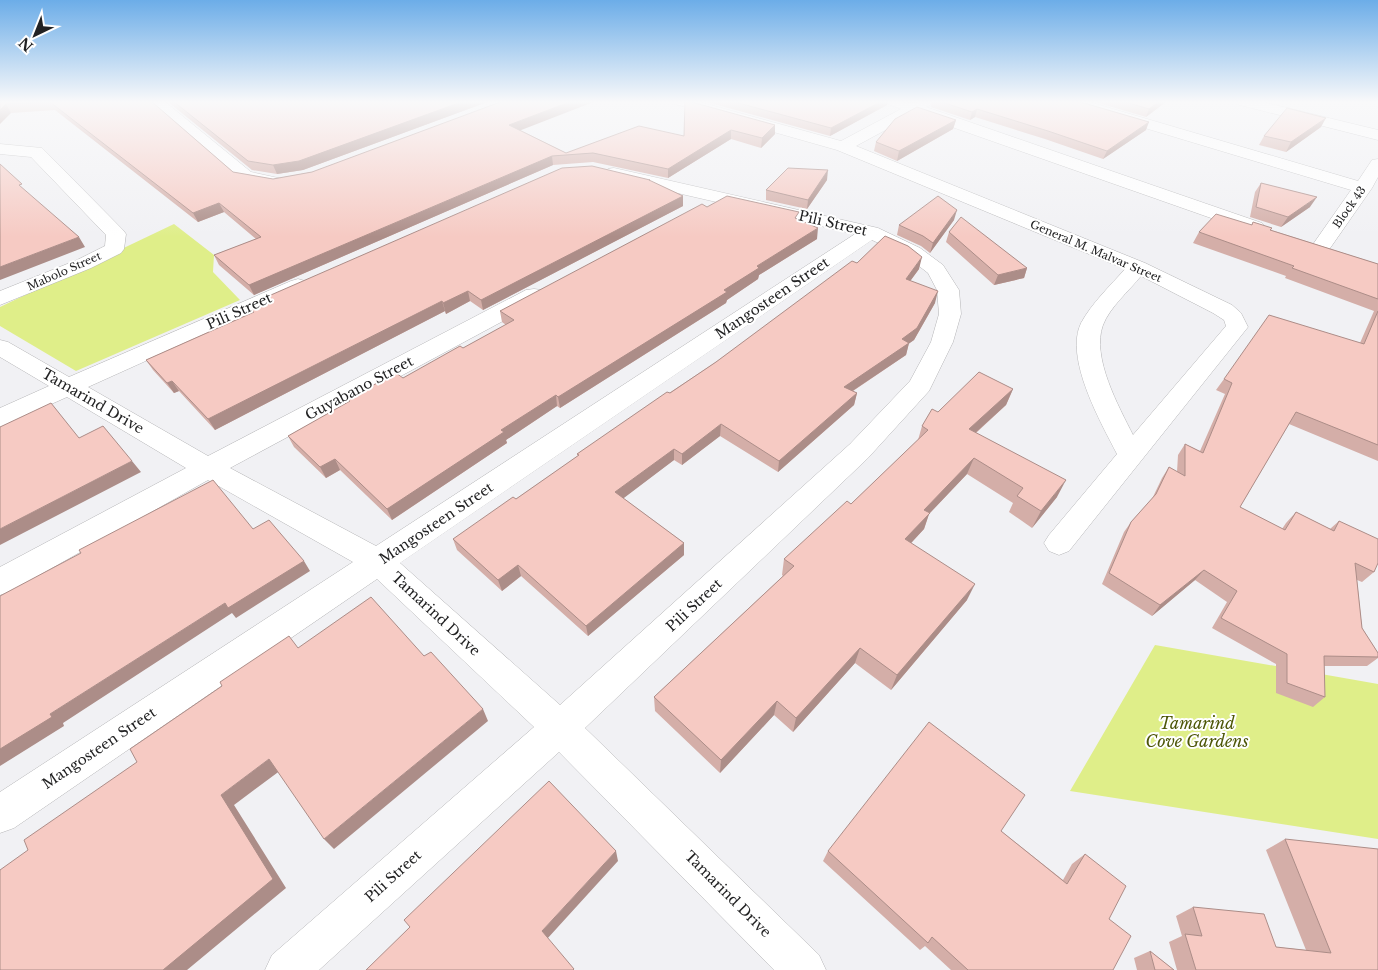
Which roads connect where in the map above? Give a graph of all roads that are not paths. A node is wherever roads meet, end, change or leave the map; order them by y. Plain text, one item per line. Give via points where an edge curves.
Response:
1 (209, 146) edge
2 (1036, 146) edge
3 (1222, 146) edge
4 (843, 147) edge
5 (0, 149) edge
6 (1378, 164) edge
7 (585, 169) edge
8 (293, 180) edge
9 (1363, 188) junction
10 (719, 196) junction
11 (684, 215) edge
12 (871, 232) junction
13 (1274, 234) edge
14 (1301, 244) edge
15 (1138, 267) junction
16 (316, 277) edge
17 (551, 285) edge
18 (0, 298) edge
19 (0, 347) edge
20 (67, 386) junction
21 (0, 418) edge
22 (1130, 454) junction
23 (208, 468) junction
24 (1058, 543) dead end
25 (379, 562) junction
26 (0, 582) edge
27 (560, 728) junction
28 (0, 814) edge
29 (287, 970) edge
30 (804, 970) edge

1 - 8 street via 245,176 277,183
2 - 13 street
3 - 9 street
4 - 15 street, General M. Malvar Street
5 - 18 street, Mabolo Street via 36,152 116,234 114,249
6 - 9 street, Block 43
7 - 10 street, Pili Street
9 - 14 street, Block 43 via 1328,253
10 - 11 street
10 - 12 street, Pili Street
12 - 25 street, Mangosteen Street
12 - 27 street, Pili Street via 913,252 936,270 948,290 950,314 942,342 920,385 859,451
15 - 22 street via 1091,324 1087,336 1087,350 1107,411
15 - 22 street, General M. Malvar Street via 1221,308 1232,315 1237,326
16 - 20 street, Pili Street
17 - 23 street, Guyabano Street
19 - 20 street, Tamarind Drive
20 - 21 street, Pili Street
20 - 23 street, Tamarind Drive
22 - 24 street, General M. Malvar Street
23 - 25 street, Tamarind Drive
23 - 26 street, Guyabano Street
25 - 27 street, Tamarind Drive
25 - 28 street, Mangosteen Street
27 - 29 street, Pili Street
27 - 30 street, Tamarind Drive

